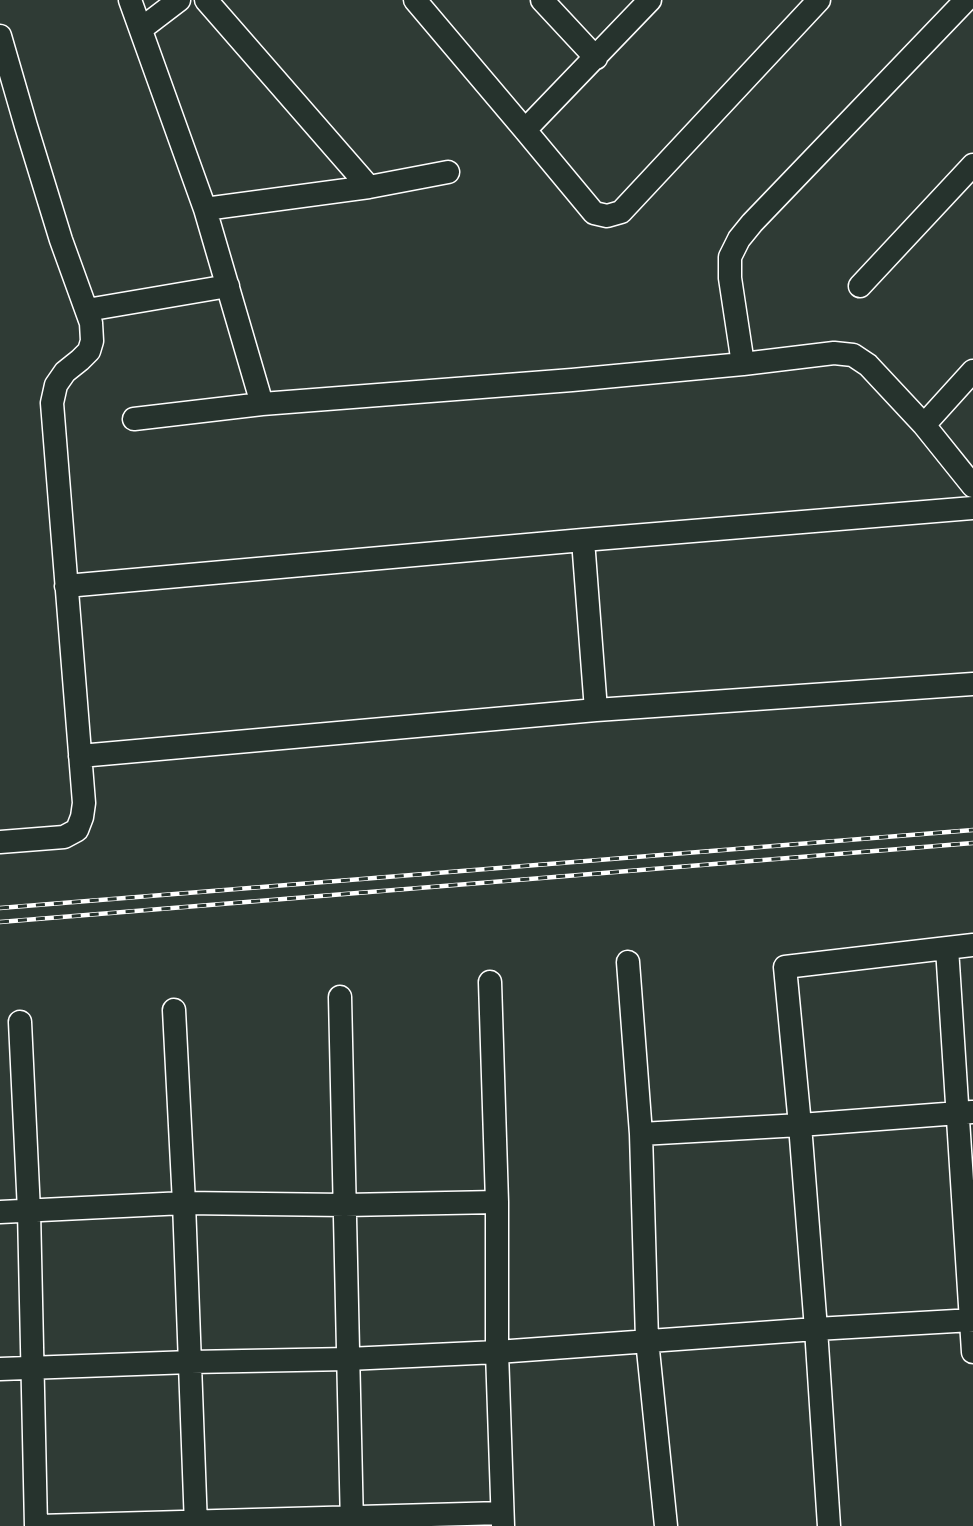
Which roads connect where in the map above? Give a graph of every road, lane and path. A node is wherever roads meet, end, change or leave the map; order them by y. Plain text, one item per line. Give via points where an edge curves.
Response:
1 (130, 0) edge
2 (179, 0) edge
3 (206, 0) edge
4 (415, 0) edge
5 (542, 0) edge
6 (650, 0) edge
7 (819, 0) edge
8 (966, 0) edge
9 (141, 29) junction
10 (0, 36) edge
11 (596, 58) junction
12 (525, 130) junction
13 (973, 166) edge
14 (448, 172) dead end
15 (370, 187) junction
16 (205, 209) junction
17 (228, 286) junction
18 (860, 286) dead end
19 (87, 310) junction
20 (743, 364) junction
21 (973, 371) edge
22 (262, 404) junction
23 (134, 419) dead end
24 (924, 425) junction
25 (973, 486) edge
26 (973, 508) edge
27 (583, 540) junction
28 (66, 586) junction
29 (973, 684) edge
30 (596, 710) junction
31 (80, 756) junction
32 (0, 842) edge
33 (973, 945) edge
34 (947, 948) junction
35 (628, 962) dead end
36 (490, 982) dead end
37 (340, 997) dead end
38 (174, 1010) dead end
39 (20, 1022) dead end
40 (966, 1112) edge
41 (800, 1125) junction
42 (641, 1134) junction
43 (496, 1202) junction
44 (184, 1203) junction
45 (345, 1205) junction
46 (29, 1211) junction
47 (0, 1212) edge
48 (972, 1320) edge
49 (816, 1329) junction
50 (647, 1340) junction
51 (496, 1352) junction
52 (973, 1352) edge
53 (348, 1359) junction
54 (191, 1362) junction
55 (32, 1367) junction
56 (0, 1369) edge
57 (502, 1520) edge
58 (351, 1522) edge
59 (196, 1524) edge
60 (38, 1526) edge
61 (666, 1526) edge
62 (829, 1526) edge

1 - 9 street
2 - 9 street
3 - 15 street
4 - 12 street
5 - 11 street
6 - 11 street
7 - 12 street via 621,212 607,216 594,213
8 - 20 street via 739,239 730,257 730,278
9 - 16 street
10 - 19 street via 61,240
11 - 12 street
13 - 18 street
14 - 15 street
15 - 16 street
16 - 17 street
17 - 19 street
17 - 22 street
19 - 28 street via 92,341 89,351 65,372 56,385 52,403
20 - 22 street
20 - 24 street via 834,353 853,356 868,365
21 - 24 street
22 - 23 street
24 - 25 street
26 - 27 street
27 - 28 street
27 - 30 street
28 - 31 street
29 - 30 street
30 - 31 street
31 - 32 street via 84,803 77,830 64,837
33 - 34 street
34 - 40 street
34 - 41 street via 786,967
35 - 42 street
36 - 43 street
37 - 45 street
38 - 44 street
39 - 46 street
40 - 41 street
40 - 48 street
41 - 42 street
41 - 49 street
42 - 50 street
43 - 45 street
43 - 51 street
44 - 45 street
44 - 46 street
44 - 54 street
45 - 53 street
46 - 47 street
46 - 55 street
48 - 49 street
48 - 52 street
49 - 50 street
49 - 62 street
50 - 51 street
50 - 61 street
51 - 53 street
51 - 57 street
53 - 54 street
53 - 58 street
54 - 55 street
54 - 59 street
55 - 56 street
55 - 60 street
57 - 58 street
58 - 59 street
59 - 60 street

